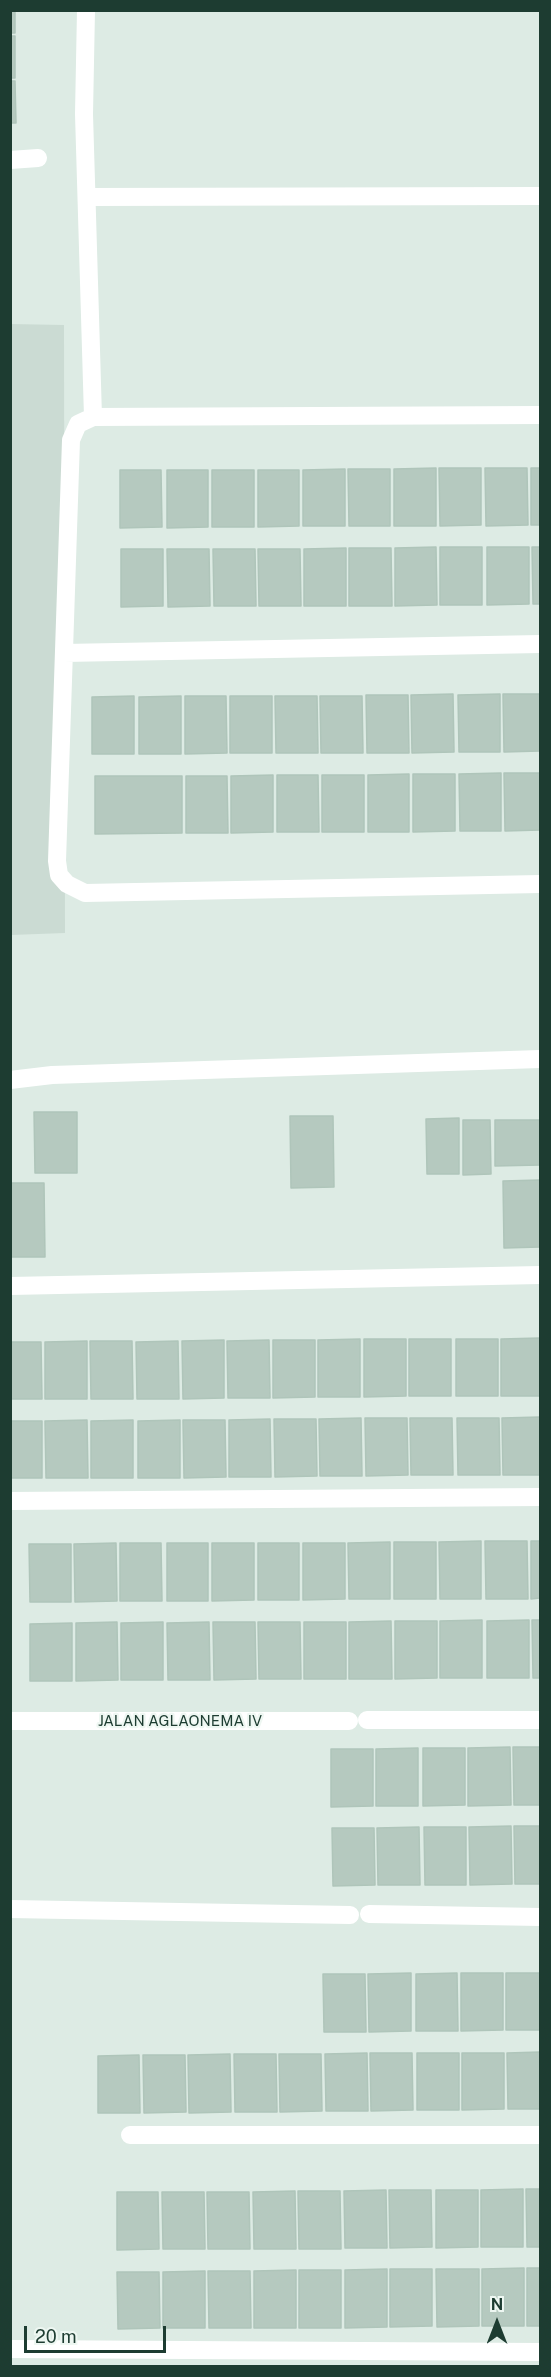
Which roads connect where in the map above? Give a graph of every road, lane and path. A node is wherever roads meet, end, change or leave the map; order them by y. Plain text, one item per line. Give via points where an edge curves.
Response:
1 (86, 10) edge
2 (38, 158) dead end
3 (10, 160) edge
4 (540, 196) edge
5 (87, 197) junction
6 (540, 415) edge
7 (93, 417) junction
8 (540, 644) edge
9 (64, 653) junction
10 (540, 884) edge
11 (540, 1059) edge
12 (10, 1080) edge
13 (540, 1275) edge
14 (10, 1286) edge
15 (540, 1497) edge
16 (10, 1501) edge
17 (540, 1720) edge
18 (10, 1721) edge
19 (10, 1909) edge
20 (369, 1914) dead end
21 (350, 1915) dead end
22 (540, 1917) edge
23 (130, 2135) dead end
24 (540, 2135) edge
25 (10, 2349) edge
26 (540, 2352) edge

1 - 5 street
2 - 3 street
4 - 5 street
5 - 7 street
6 - 7 street
7 - 9 street via 78,424 71,440
8 - 9 street
9 - 10 street via 57,861 59,875 85,893
11 - 12 street via 52,1075
13 - 14 street
15 - 16 street
17 - 18 street, JALAN AGLAONEMA IV
19 - 21 street
20 - 22 street
23 - 24 street
25 - 26 street

